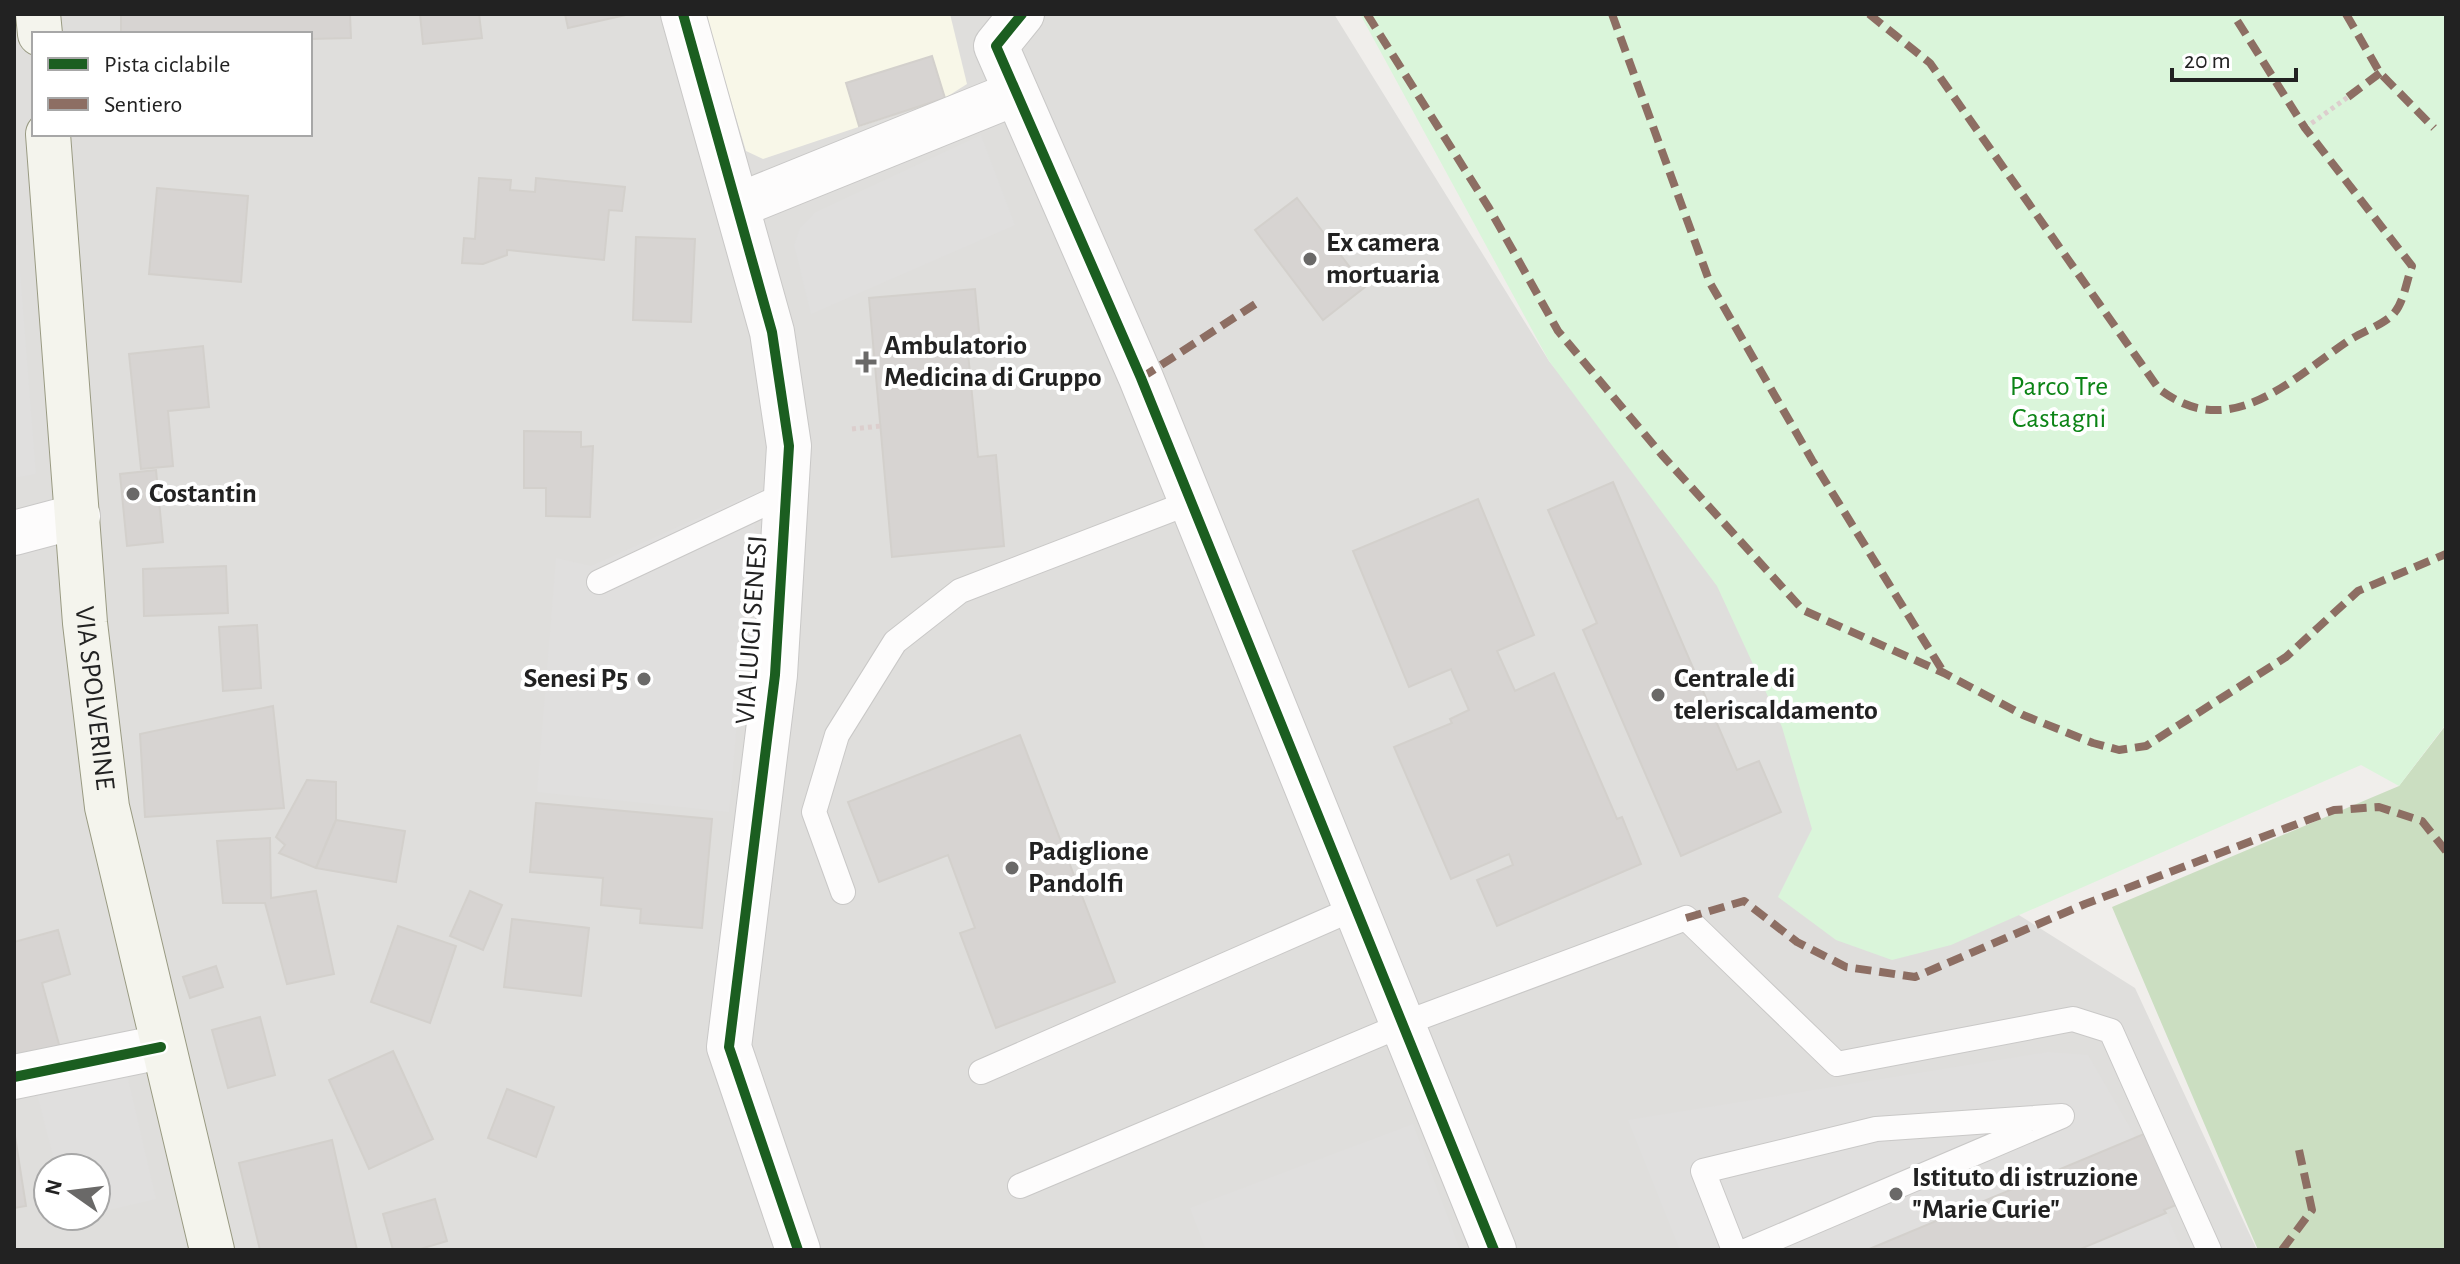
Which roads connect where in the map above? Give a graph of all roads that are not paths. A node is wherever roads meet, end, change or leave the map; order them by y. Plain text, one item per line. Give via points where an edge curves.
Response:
1 (683, 14) edge
2 (1022, 14) edge
3 (1016, 93) junction
4 (48, 136) edge
5 (739, 205) junction
6 (786, 494) junction
7 (1191, 502) junction
8 (78, 516) junction
9 (14, 533) edge
10 (599, 582) dead end
11 (843, 892) dead end
12 (1355, 908) junction
13 (1402, 1024) junction
14 (161, 1047) junction
15 (981, 1072) dead end
16 (14, 1077) edge
17 (1020, 1186) dead end
18 (212, 1250) edge
19 (798, 1250) edge
20 (1494, 1250) edge
21 (1734, 1250) edge
22 (1748, 1250) edge
23 (2209, 1250) edge

1 - 5 street, VIA LUIGI SENESI
2 - 3 street via 996,46
3 - 5 street
3 - 7 street
4 - 8 main road, VIA SPOLVERINE
5 - 6 street, VIA LUIGI SENESI via 772,332 789,446
6 - 10 lane
6 - 19 street, VIA LUIGI SENESI via 775,675 729,1047
7 - 11 lane via 960,591 895,642 837,735 814,812
7 - 12 street
8 - 9 street
8 - 14 main road, VIA SPOLVERINE via 107,807
12 - 13 street
12 - 15 lane
13 - 17 lane
13 - 20 street
13 - 23 lane via 1686,918 1837,1064 2073,1019 2111,1031
14 - 16 street
14 - 18 main road, VIA SPOLVERINE
21 - 22 lane via 1703,1171 1876,1129 2062,1116

